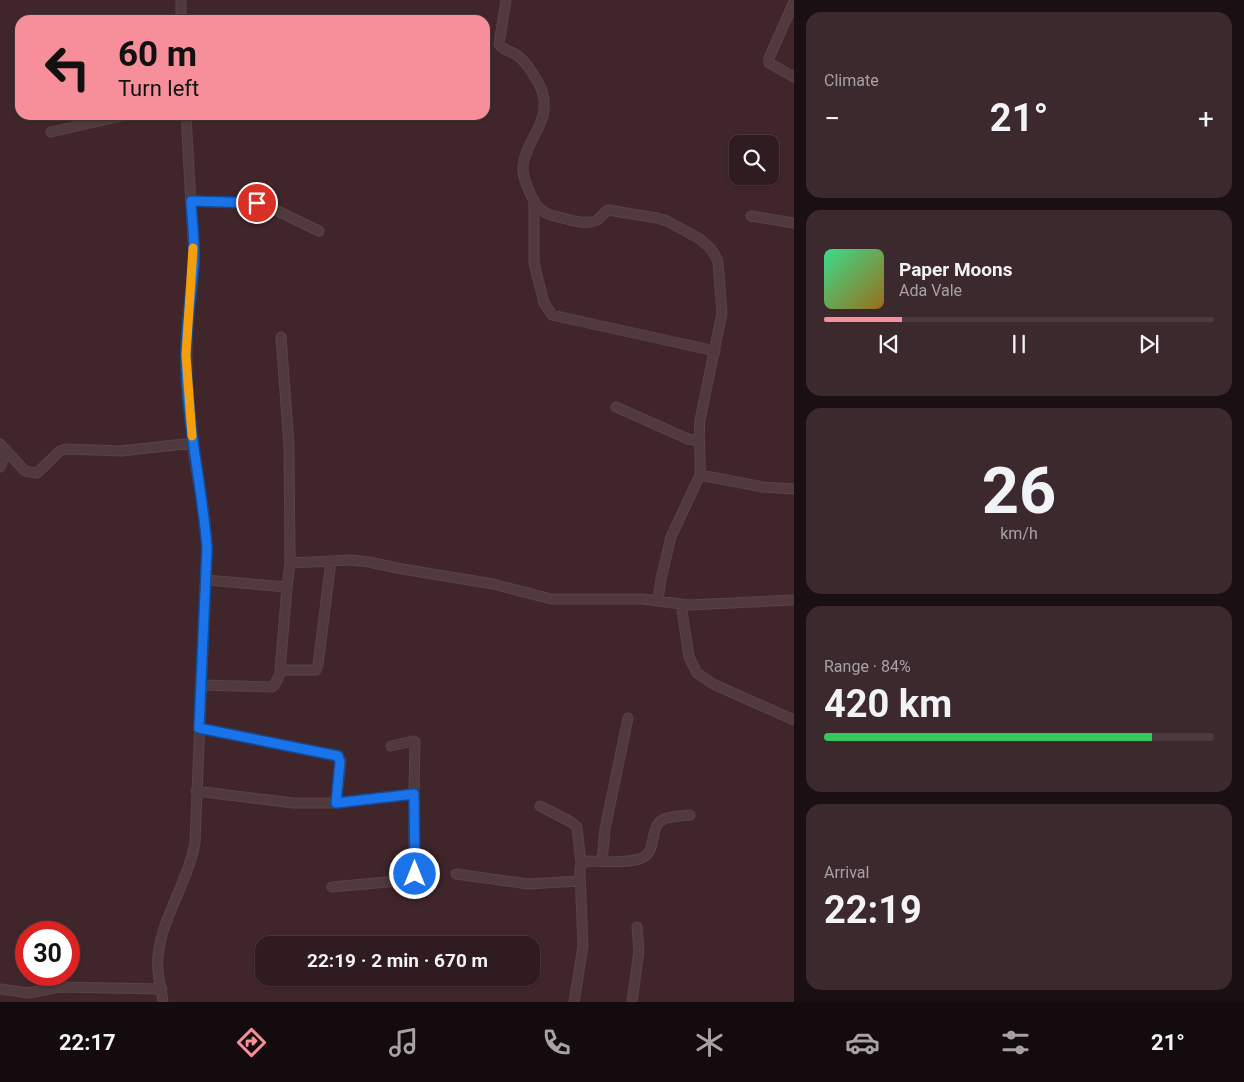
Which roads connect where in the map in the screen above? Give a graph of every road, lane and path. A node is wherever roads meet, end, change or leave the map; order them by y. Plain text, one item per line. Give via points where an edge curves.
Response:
1 (181, 0) edge
2 (506, 0) edge
3 (794, 2) edge
4 (181, 15) edge
5 (794, 76) edge
6 (104, 120) edge
7 (186, 120) edge
8 (50, 132) dead end
9 (191, 201) junction
10 (534, 204) junction
11 (751, 216) dead end
12 (794, 223) edge
13 (319, 232) dead end
14 (281, 336) dead end
15 (714, 351) junction
16 (616, 408) dead end
17 (699, 441) junction
18 (193, 443) junction
19 (3, 448) edge
20 (0, 467) edge
21 (700, 475) junction
22 (794, 489) edge
23 (331, 561) junction
24 (290, 563) junction
25 (206, 580) junction
26 (287, 587) junction
27 (658, 600) junction
28 (794, 600) edge
29 (681, 604) junction
30 (280, 671) junction
31 (201, 685) junction
32 (628, 718) dead end
33 (794, 720) edge
34 (199, 728) junction
35 (391, 746) dead end
36 (196, 791) junction
37 (414, 794) junction
38 (336, 803) junction
39 (540, 806) dead end
40 (690, 815) dead end
41 (602, 861) junction
42 (581, 864) junction
43 (456, 874) dead end
44 (580, 881) junction
45 (332, 887) dead end
46 (637, 928) dead end
47 (0, 989) edge
48 (162, 989) junction
49 (163, 1002) edge
50 (574, 1002) edge
51 (632, 1002) edge

1 - 4 street
2 - 10 street via 499,44 503,50 522,59 542,91 545,104 543,120 523,168
3 - 5 street via 768,58 774,67
6 - 8 street
7 - 9 street
9 - 13 street via 263,204
9 - 18 street via 194,258 186,355
10 - 15 street via 534,263 544,303 552,315
10 - 15 street via 548,215 583,222 598,219 608,210 657,218 700,239 718,262 722,313
11 - 12 street
14 - 24 street via 290,445
15 - 17 street
16 - 17 street via 688,440
17 - 21 street
18 - 19 street via 120,451 66,449 37,473 25,471
18 - 25 street via 205,521
19 - 20 street
21 - 22 street via 763,487
21 - 27 street via 671,536
23 - 24 street
23 - 27 street via 369,562 493,584 551,599
23 - 30 street via 318,668 313,671
24 - 26 street
25 - 26 street
25 - 31 street
26 - 30 street
27 - 29 street
28 - 29 street
29 - 33 street via 689,657 697,673 713,684
30 - 31 street via 272,687
31 - 34 street
32 - 41 street via 605,830
34 - 36 street
34 - 38 street via 338,756
35 - 37 street via 415,742
36 - 38 street via 293,803
36 - 48 street via 192,859 165,928 158,956
37 - 38 street
37 - 45 street via 414,876 409,880
39 - 42 street via 577,828
40 - 41 street via 660,820 652,847 643,858
41 - 42 street
42 - 44 street
43 - 44 street via 528,884
44 - 50 street via 583,946
46 - 51 street via 639,951
47 - 48 street via 29,993 59,988
48 - 49 street

